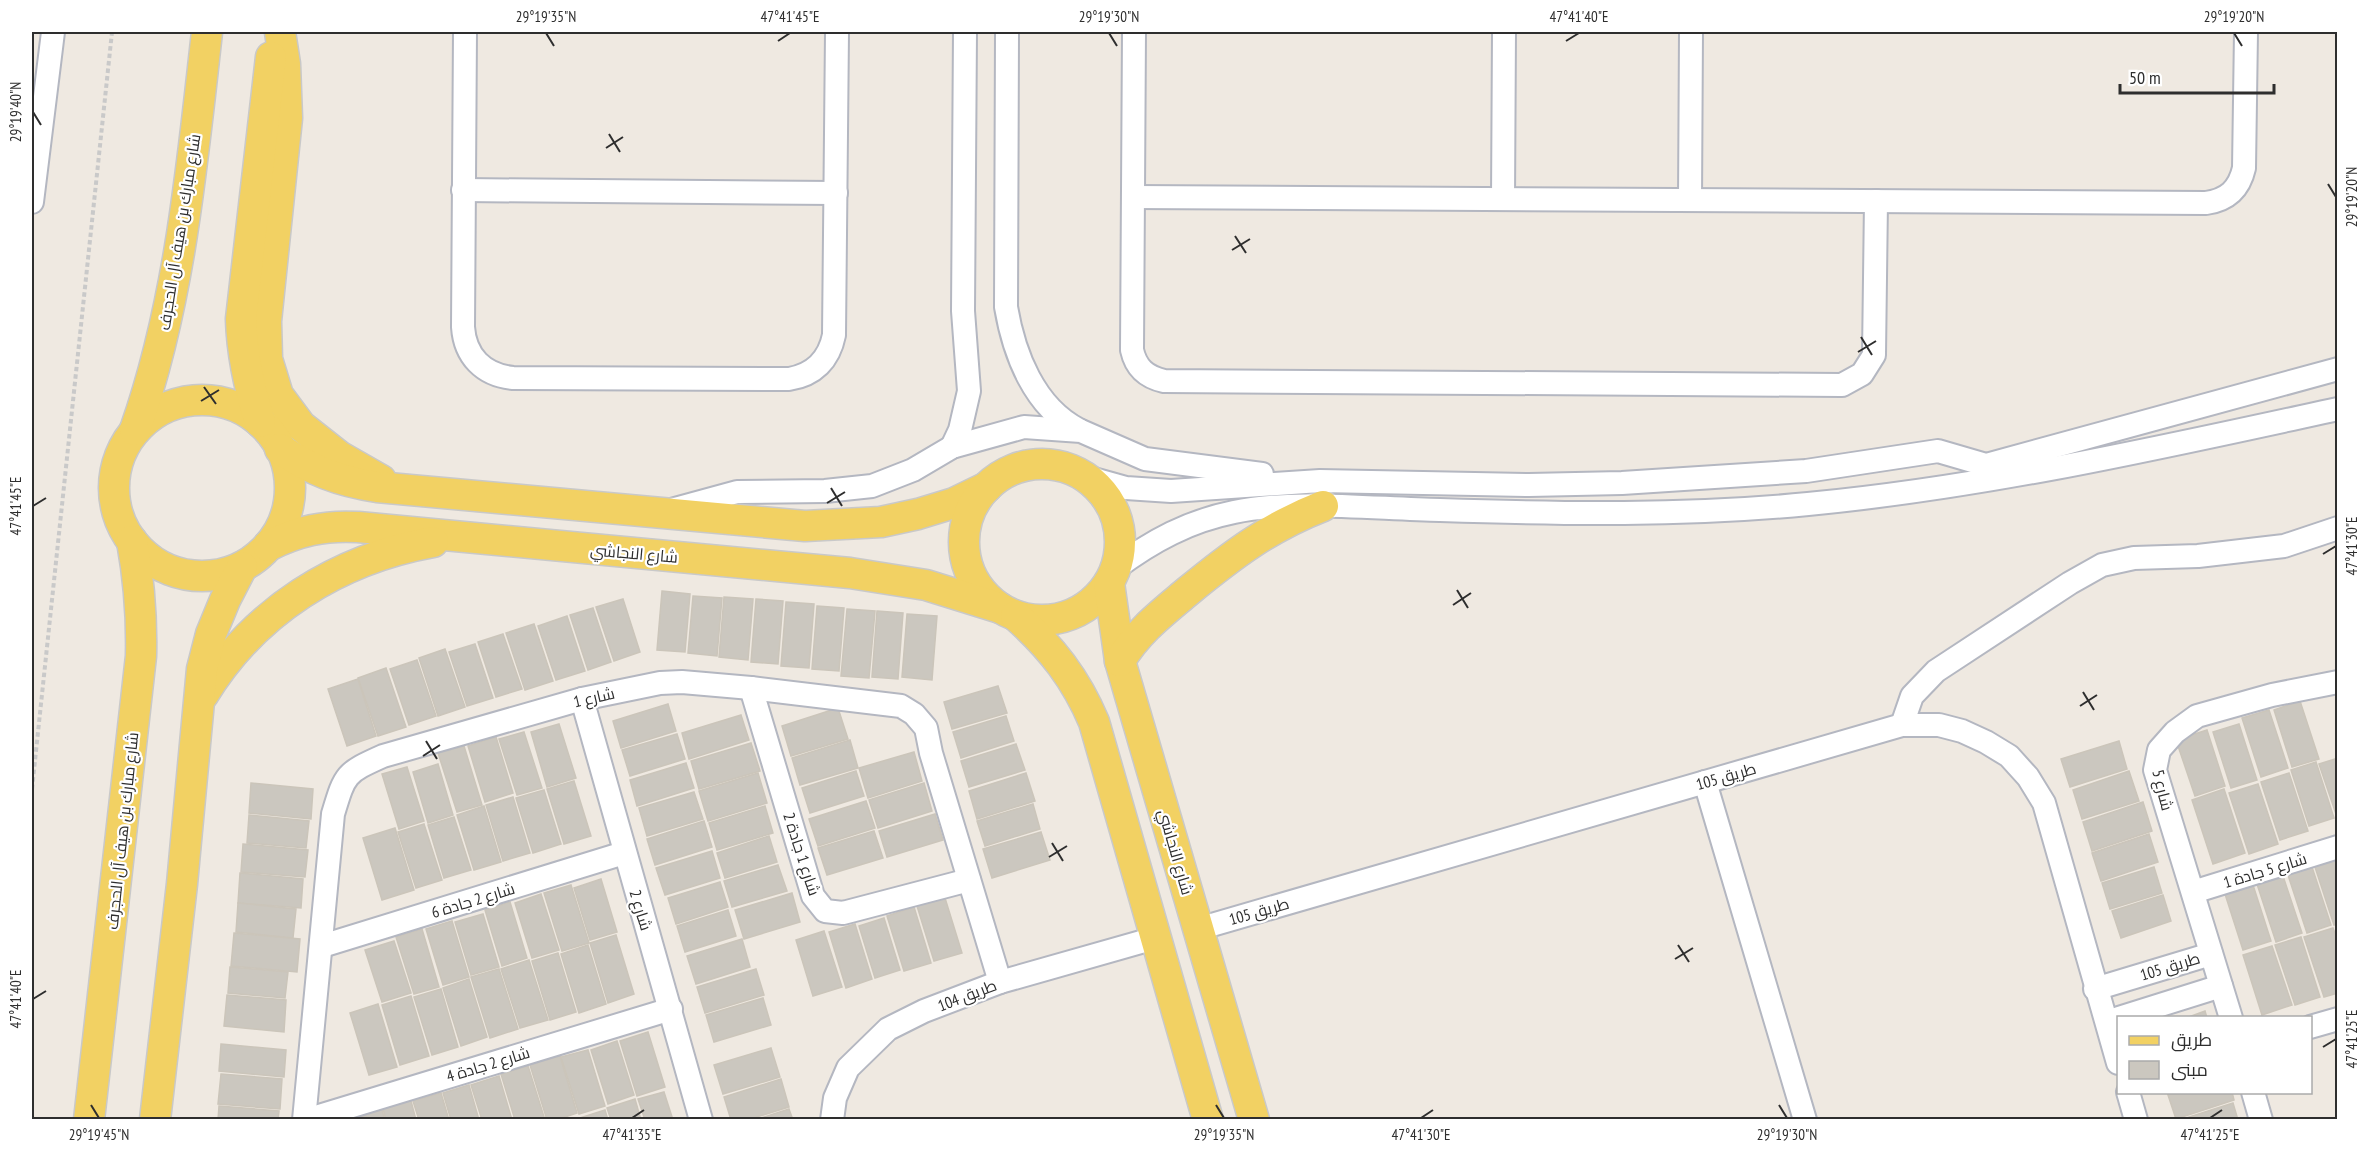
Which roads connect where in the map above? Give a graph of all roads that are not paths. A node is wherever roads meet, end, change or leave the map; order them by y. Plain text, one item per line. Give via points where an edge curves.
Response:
1 (53, 32) edge
2 (207, 32) edge
3 (274, 32) edge
4 (280, 32) edge
5 (465, 32) edge
6 (837, 32) edge
7 (965, 32) edge
8 (1007, 32) edge
9 (1134, 32) edge
10 (1504, 32) edge
11 (1691, 32) edge
12 (2246, 32) edge
13 (464, 190) junction
14 (836, 193) junction
15 (1133, 197) junction
16 (1503, 199) junction
17 (1690, 200) junction
18 (1876, 201) junction
19 (32, 202) edge
20 (2337, 369) edge
21 (2337, 409) edge
22 (260, 422) junction
23 (135, 430) junction
24 (1081, 431) junction
25 (952, 447) junction
26 (280, 449) junction
27 (1083, 476) junction
28 (987, 487) junction
29 (402, 490) junction
30 (1322, 494) junction
31 (658, 513) junction
32 (2337, 528) edge
33 (457, 537) junction
34 (132, 542) junction
35 (268, 546) junction
36 (242, 567) junction
37 (1113, 575) junction
38 (1008, 612) junction
39 (1120, 661) junction
40 (2337, 682) edge
41 (751, 688) junction
42 (582, 699) junction
43 (197, 705) junction
44 (1902, 725) junction
45 (1705, 782) junction
46 (2337, 847) edge
47 (624, 853) junction
48 (969, 880) junction
49 (2193, 892) junction
50 (1198, 928) junction
51 (1155, 938) junction
52 (322, 946) junction
53 (2211, 954) junction
54 (1000, 982) junction
55 (2221, 986) junction
56 (2096, 989) junction
57 (671, 1009) junction
58 (2124, 1016) edge
59 (2231, 1016) edge
60 (2114, 1019) edge
61 (2337, 1019) edge
62 (2312, 1026) edge
63 (2117, 1052) edge
64 (93, 1070) junction
65 (2129, 1094) edge
66 (2254, 1094) edge
67 (82, 1119) edge
68 (89, 1119) edge
69 (154, 1119) edge
70 (305, 1119) edge
71 (701, 1119) edge
72 (832, 1119) edge
73 (1208, 1119) edge
74 (1254, 1119) edge
75 (1805, 1119) edge
76 (2136, 1119) edge
77 (2261, 1119) edge

1 - 19 street
2 - 23 main road, شارع مبارك بن هيف آل الحجرف via 190,177 167,317
3 - 22 main road via 240,319 242,354
4 - 29 main road via 287,118 265,340 271,378 288,412 301,426 339,456
5 - 13 street
6 - 14 street
7 - 25 street via 963,311 969,390
8 - 24 street via 1006,307 1010,333 1031,382 1065,423
9 - 15 street
10 - 16 street
11 - 17 street
12 - 18 street via 2244,168 2236,189 2217,202
13 - 14 street
13 - 14 street via 464,338 481,367 513,378 789,379 808,374 829,354 834,335
15 - 16 street
15 - 18 street via 1132,350 1139,368 1155,379 1831,386 1862,375 1874,355
16 - 17 street
17 - 18 street
20 - 30 street via 1986,465 1938,451 1806,471 1622,483
21 - 30 street via 2164,447 2000,477 1806,505 1587,512
22 - 23 main road via 230,404 195,400 162,409
22 - 26 main road
23 - 34 main road via 118,459 114,485 117,511
24 - 25 street via 1024,427
24 - 30 street via 1145,459
25 - 31 street via 913,470 872,486 737,492
26 - 29 main road via 326,475 351,483
26 - 35 main road via 287,465 289,499 285,516
27 - 28 main road via 1067,468 1033,465 1017,468
27 - 30 street via 1148,491
27 - 37 main road via 1108,500 1116,516 1120,551
28 - 31 main road via 918,514 844,525 805,526
28 - 38 main road via 969,516 965,550 976,583
29 - 31 main road
30 - 37 street via 1204,519 1173,531 1143,548
30 - 39 main road via 1229,558 1144,628
32 - 44 street via 2284,546 2198,556 2134,558 2102,565 1936,671 1912,696
33 - 35 main road, شارع النجاشي via 335,526 312,528
33 - 38 main road, شارع النجاشي via 888,578 926,585
33 - 43 main road via 368,560 289,600 247,637
34 - 36 main road via 158,565 191,576
34 - 64 main road, شارع مبارك بن هيف آل الحجرف via 139,579 141,656
35 - 36 main road
36 - 43 main road via 211,633
37 - 38 main road via 1098,597 1069,616 1033,620
37 - 39 main road, شارع النجاشي
38 - 51 main road, شارع النجاشي via 1048,646 1070,675 1095,722
39 - 50 main road, شارع النجاشي
40 - 49 street, شارع 5 via 2197,716 2159,750 2155,770
41 - 42 street, شارع 1 via 660,683
41 - 48 street, شارع 1 via 901,706 914,714 926,728
41 - 48 street, شارع 1 جادة 2 via 813,896 825,911 843,914
42 - 47 street, شارع 2
42 - 52 street, شارع 1 via 383,756 357,768 343,781 333,814
43 - 69 main road via 182,884
44 - 45 street, طريق 105
44 - 56 street, طريق 105 via 1939,725 1962,731 2009,756 2028,777 2044,804
45 - 50 street, طريق 105
45 - 75 street
46 - 49 street, شارع 5 جادة 1
47 - 52 street, شارع 2 جادة 6
47 - 57 street, شارع 2
48 - 54 street, شارع 1
49 - 53 street, شارع 5
50 - 74 main road, شارع النجاشي
51 - 54 street, طريق 104
51 - 73 main road, شارع النجاشي
52 - 70 street, شارع 1
53 - 55 street, شارع 5
53 - 56 street, طريق 105
54 - 72 street, طريق 104 via 888,1029 848,1068 835,1098
55 - 58 street, طريق 105
55 - 59 street, شارع 5
56 - 60 street, طريق 105
57 - 70 street, شارع 2 جادة 4
57 - 71 street, شارع 2
60 - 63 street, طريق 105
61 - 62 street
64 - 67 main road
64 - 68 main road, شارع مبارك بن هيف آل الحجرف
65 - 76 street
66 - 77 street

